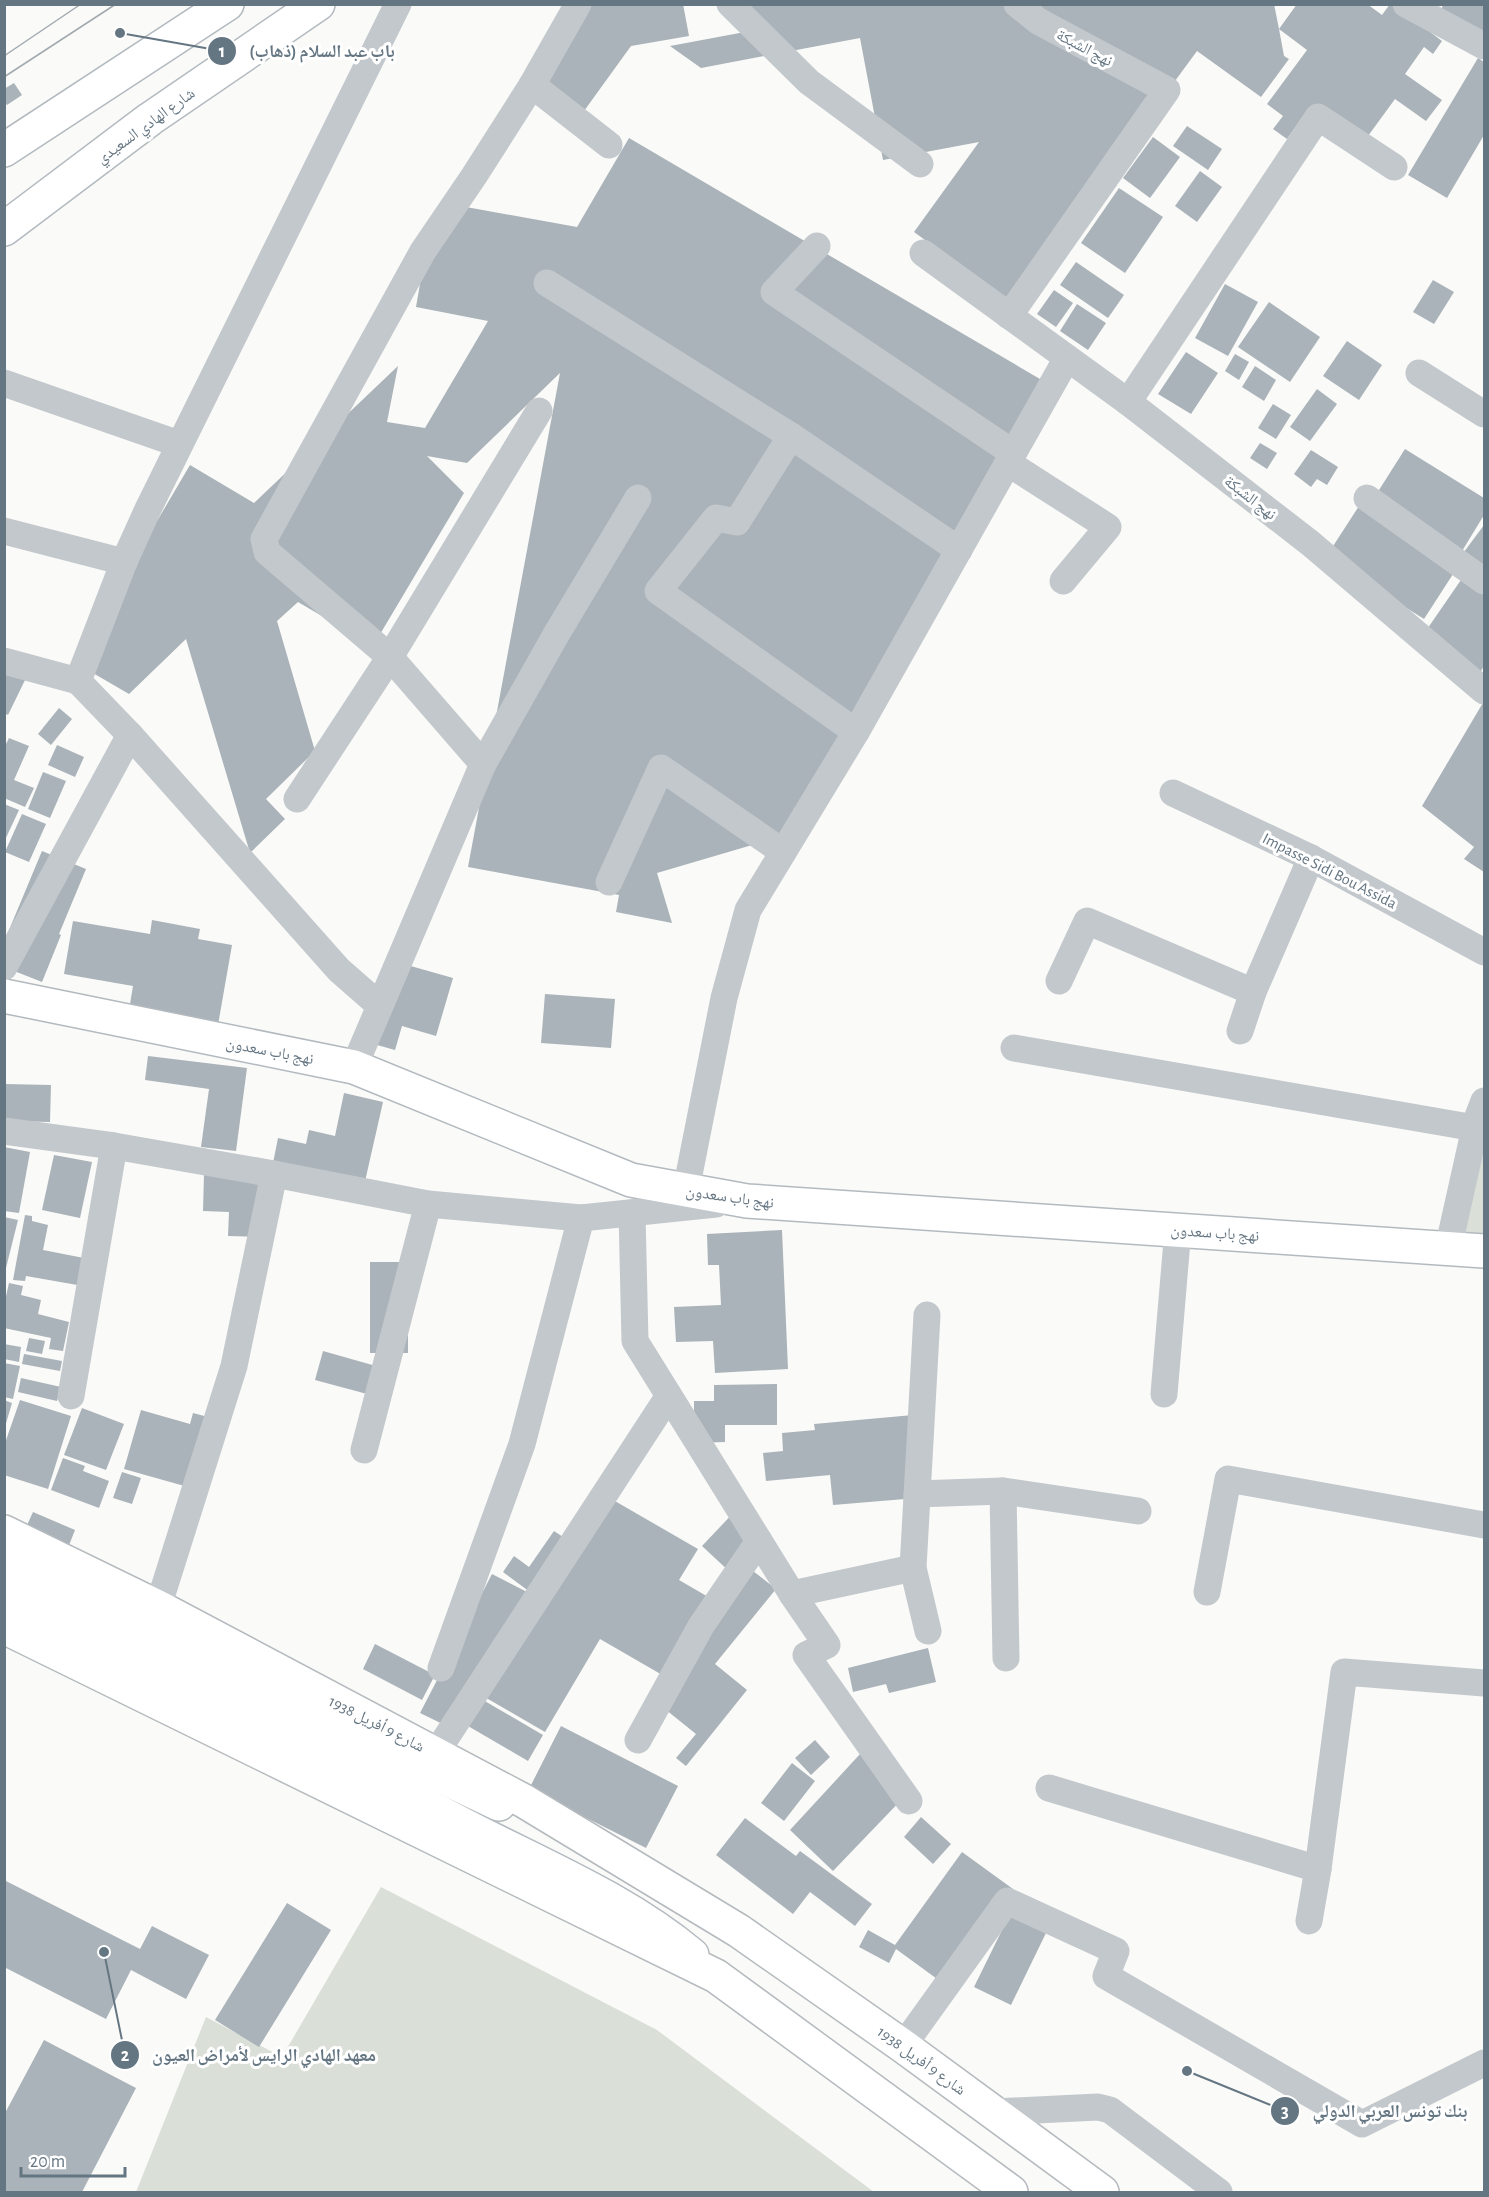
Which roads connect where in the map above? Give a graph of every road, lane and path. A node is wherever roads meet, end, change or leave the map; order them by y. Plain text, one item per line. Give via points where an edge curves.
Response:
1 (226, 4) edge
2 (318, 4) edge
3 (398, 4) edge
4 (578, 4) edge
5 (1017, 4) edge
6 (1406, 4) edge
7 (740, 8) edge
8 (1442, 14) edge
9 (1485, 46) edge
10 (532, 85) junction
11 (150, 119) junction
12 (609, 145) dead end
13 (9, 149) edge
14 (920, 164) dead end
15 (1394, 167) dead end
16 (4, 206) edge
17 (4, 229) edge
18 (817, 246) dead end
19 (923, 253) dead end
20 (548, 283) dead end
21 (1009, 316) junction
22 (1067, 358) junction
23 (1419, 374) dead end
24 (4, 383) edge
25 (1128, 402) junction
26 (539, 411) dead end
27 (1485, 414) edge
28 (791, 436) junction
29 (179, 444) junction
30 (1011, 458) junction
31 (638, 498) dead end
32 (1367, 498) dead end
33 (4, 531) edge
34 (959, 550) junction
35 (124, 562) junction
36 (1063, 581) dead end
37 (1485, 581) edge
38 (390, 657) junction
39 (4, 661) edge
40 (78, 681) junction
41 (1485, 691) edge
42 (856, 732) junction
43 (130, 735) junction
44 (483, 764) junction
45 (1173, 793) dead end
46 (297, 799) dead end
47 (783, 852) junction
48 (1311, 858) junction
49 (609, 882) dead end
50 (1485, 952) edge
51 (4, 967) edge
52 (1059, 981) dead end
53 (1253, 992) junction
54 (4, 996) edge
55 (379, 1005) junction
56 (1240, 1031) dead end
57 (1014, 1047) dead end
58 (354, 1067) junction
59 (1485, 1101) edge
60 (1475, 1128) junction
61 (4, 1131) edge
62 (114, 1146) junction
63 (274, 1174) junction
64 (686, 1190) junction
65 (747, 1201) junction
66 (428, 1204) junction
67 (632, 1213) junction
68 (581, 1218) junction
69 (1178, 1229) junction
70 (1448, 1249) junction
71 (1485, 1251) edge
72 (927, 1315) dead end
73 (1164, 1394) dead end
74 (71, 1396) dead end
75 (668, 1397) junction
76 (364, 1450) dead end
77 (1003, 1491) junction
78 (917, 1494) junction
79 (1138, 1511) dead end
80 (1485, 1525) edge
81 (4, 1532) edge
82 (759, 1541) junction
83 (4, 1564) edge
84 (913, 1568) junction
85 (1207, 1592) dead end
86 (4, 1593) edge
87 (792, 1594) junction
88 (158, 1607) junction
89 (4, 1627) edge
90 (928, 1631) dead end
91 (1006, 1658) dead end
92 (441, 1668) dead end
93 (1485, 1683) edge
94 (638, 1740) dead end
95 (436, 1754) junction
96 (1049, 1788) dead end
97 (909, 1801) dead end
98 (1318, 1869) junction
99 (1309, 1921) dead end
100 (739, 1931) junction
101 (716, 1976) junction
102 (903, 2046) junction
103 (1485, 2063) edge
104 (995, 2112) junction
105 (1011, 2193) edge
106 (1102, 2193) edge
107 (1219, 2193) edge

1 - 13 main road
2 - 11 main road, شارع الهادي السعيدي
3 - 29 street
4 - 10 street
5 - 21 street, نهج الشبكة via 1038,21 1167,90
6 - 8 street
7 - 14 street via 809,82
8 - 9 street
10 - 12 street
10 - 38 street via 423,251 264,539 267,552
11 - 16 main road
11 - 17 main road, شارع الهادي السعيدي
15 - 25 street via 1318,117
18 - 30 street via 774,292
19 - 21 street, نهج الشبكة
20 - 28 street
21 - 22 street, نهج الشبكة
22 - 25 street, نهج الشبكة
22 - 30 street
23 - 27 street
24 - 29 street
25 - 41 street, نهج الشبكة via 1310,543
26 - 38 street
28 - 34 street
28 - 42 street via 737,522 716,518 658,591
29 - 35 street
30 - 34 street
30 - 36 street via 1108,527
31 - 44 street
32 - 37 street
33 - 35 street
34 - 42 street
35 - 40 street
38 - 44 street
38 - 46 street
39 - 40 street
40 - 43 street
42 - 47 street
43 - 51 street
43 - 55 street via 339,970
44 - 55 street
45 - 48 street, Impasse Sidi Bou Assida
47 - 49 street via 661,768
47 - 64 street via 748,910 724,998
48 - 50 street, Impasse Sidi Bou Assida
48 - 53 street
52 - 53 street via 1087,921
53 - 56 street
54 - 58 main road, نهج باب سعدون
55 - 58 street
57 - 60 street
58 - 64 main road, نهج باب سعدون via 631,1180
59 - 60 street
60 - 70 street
61 - 62 street
62 - 63 street
62 - 74 street
63 - 66 street
63 - 88 street via 234,1366
64 - 65 main road, نهج باب سعدون
65 - 67 street
65 - 69 main road, نهج باب سعدون
66 - 68 street
66 - 76 street
67 - 68 street
67 - 75 street via 635,1341
68 - 92 street via 522,1444
69 - 70 main road, نهج باب سعدون
69 - 73 street
70 - 71 main road, نهج باب سعدون
72 - 78 street
75 - 82 street
75 - 95 street
77 - 78 street
77 - 79 street
77 - 91 street
78 - 84 street
80 - 85 street via 1228,1479
81 - 88 main road, شارع 9 أفريل 1938
82 - 87 street
82 - 94 street via 701,1626
83 - 100 main road, شارع 9 أفريل 1938 via 517,1813
84 - 87 street
84 - 90 street
86 - 101 main road via 274,1726 611,1901 669,1936
87 - 97 street via 827,1645 806,1655
88 - 95 main road, شارع 9 أفريل 1938
89 - 101 main road
93 - 98 street via 1344,1672
95 - 100 main road, شارع 9 أفريل 1938 via 524,1801
96 - 98 street
98 - 99 street
100 - 102 main road, شارع 9 أفريل 1938
101 - 105 main road
102 - 103 street via 1007,1901 1116,1951 1106,1976 1362,2124
102 - 104 main road, شارع 9 أفريل 1938
104 - 106 main road, شارع 9 أفريل 1938
104 - 107 street via 1098,2107 1110,2110

